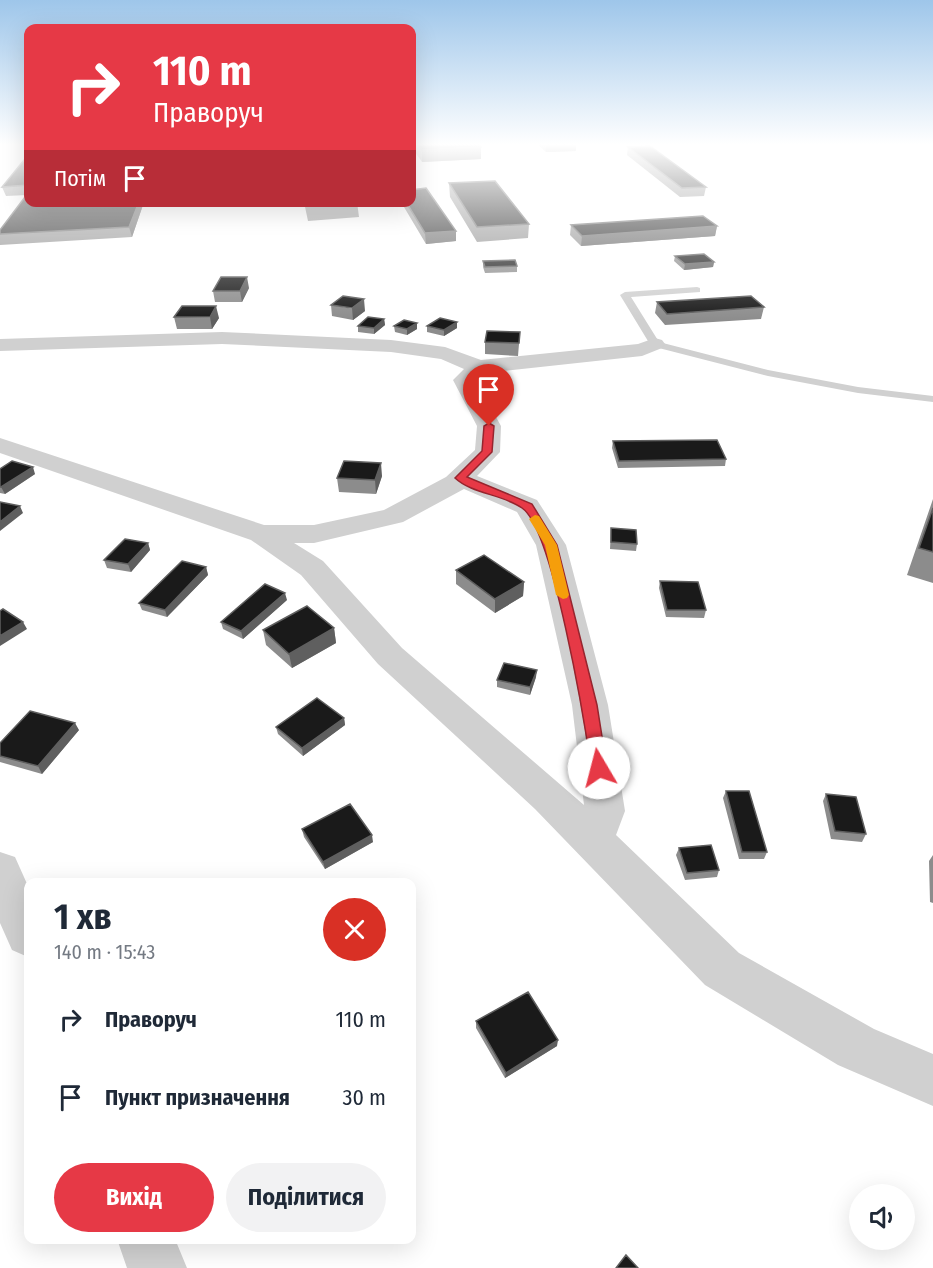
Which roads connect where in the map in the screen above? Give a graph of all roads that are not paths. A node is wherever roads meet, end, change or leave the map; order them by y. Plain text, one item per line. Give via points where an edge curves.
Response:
1 (697, 290) dead end
2 (655, 344) junction
3 (0, 345) edge
4 (479, 367) junction
5 (933, 399) edge
6 (0, 444) edge
7 (460, 478) junction
8 (261, 534) junction
9 (593, 840) junction
10 (0, 871) edge
11 (24, 926) edge
12 (933, 1080) edge
13 (148, 1244) edge
14 (157, 1268) edge

1 - 2 lane via 625,295
2 - 4 street via 642,350
2 - 5 lane via 780,375
3 - 4 street via 222,338 391,346 445,353
4 - 7 street via 464,380 489,426 487,452
6 - 8 street
7 - 8 street via 393,516 314,534
7 - 9 street via 528,506 551,545 590,705 602,787 605,811
8 - 9 street via 312,568 390,656
9 - 12 street via 722,969 856,1047
10 - 11 street
13 - 14 street

